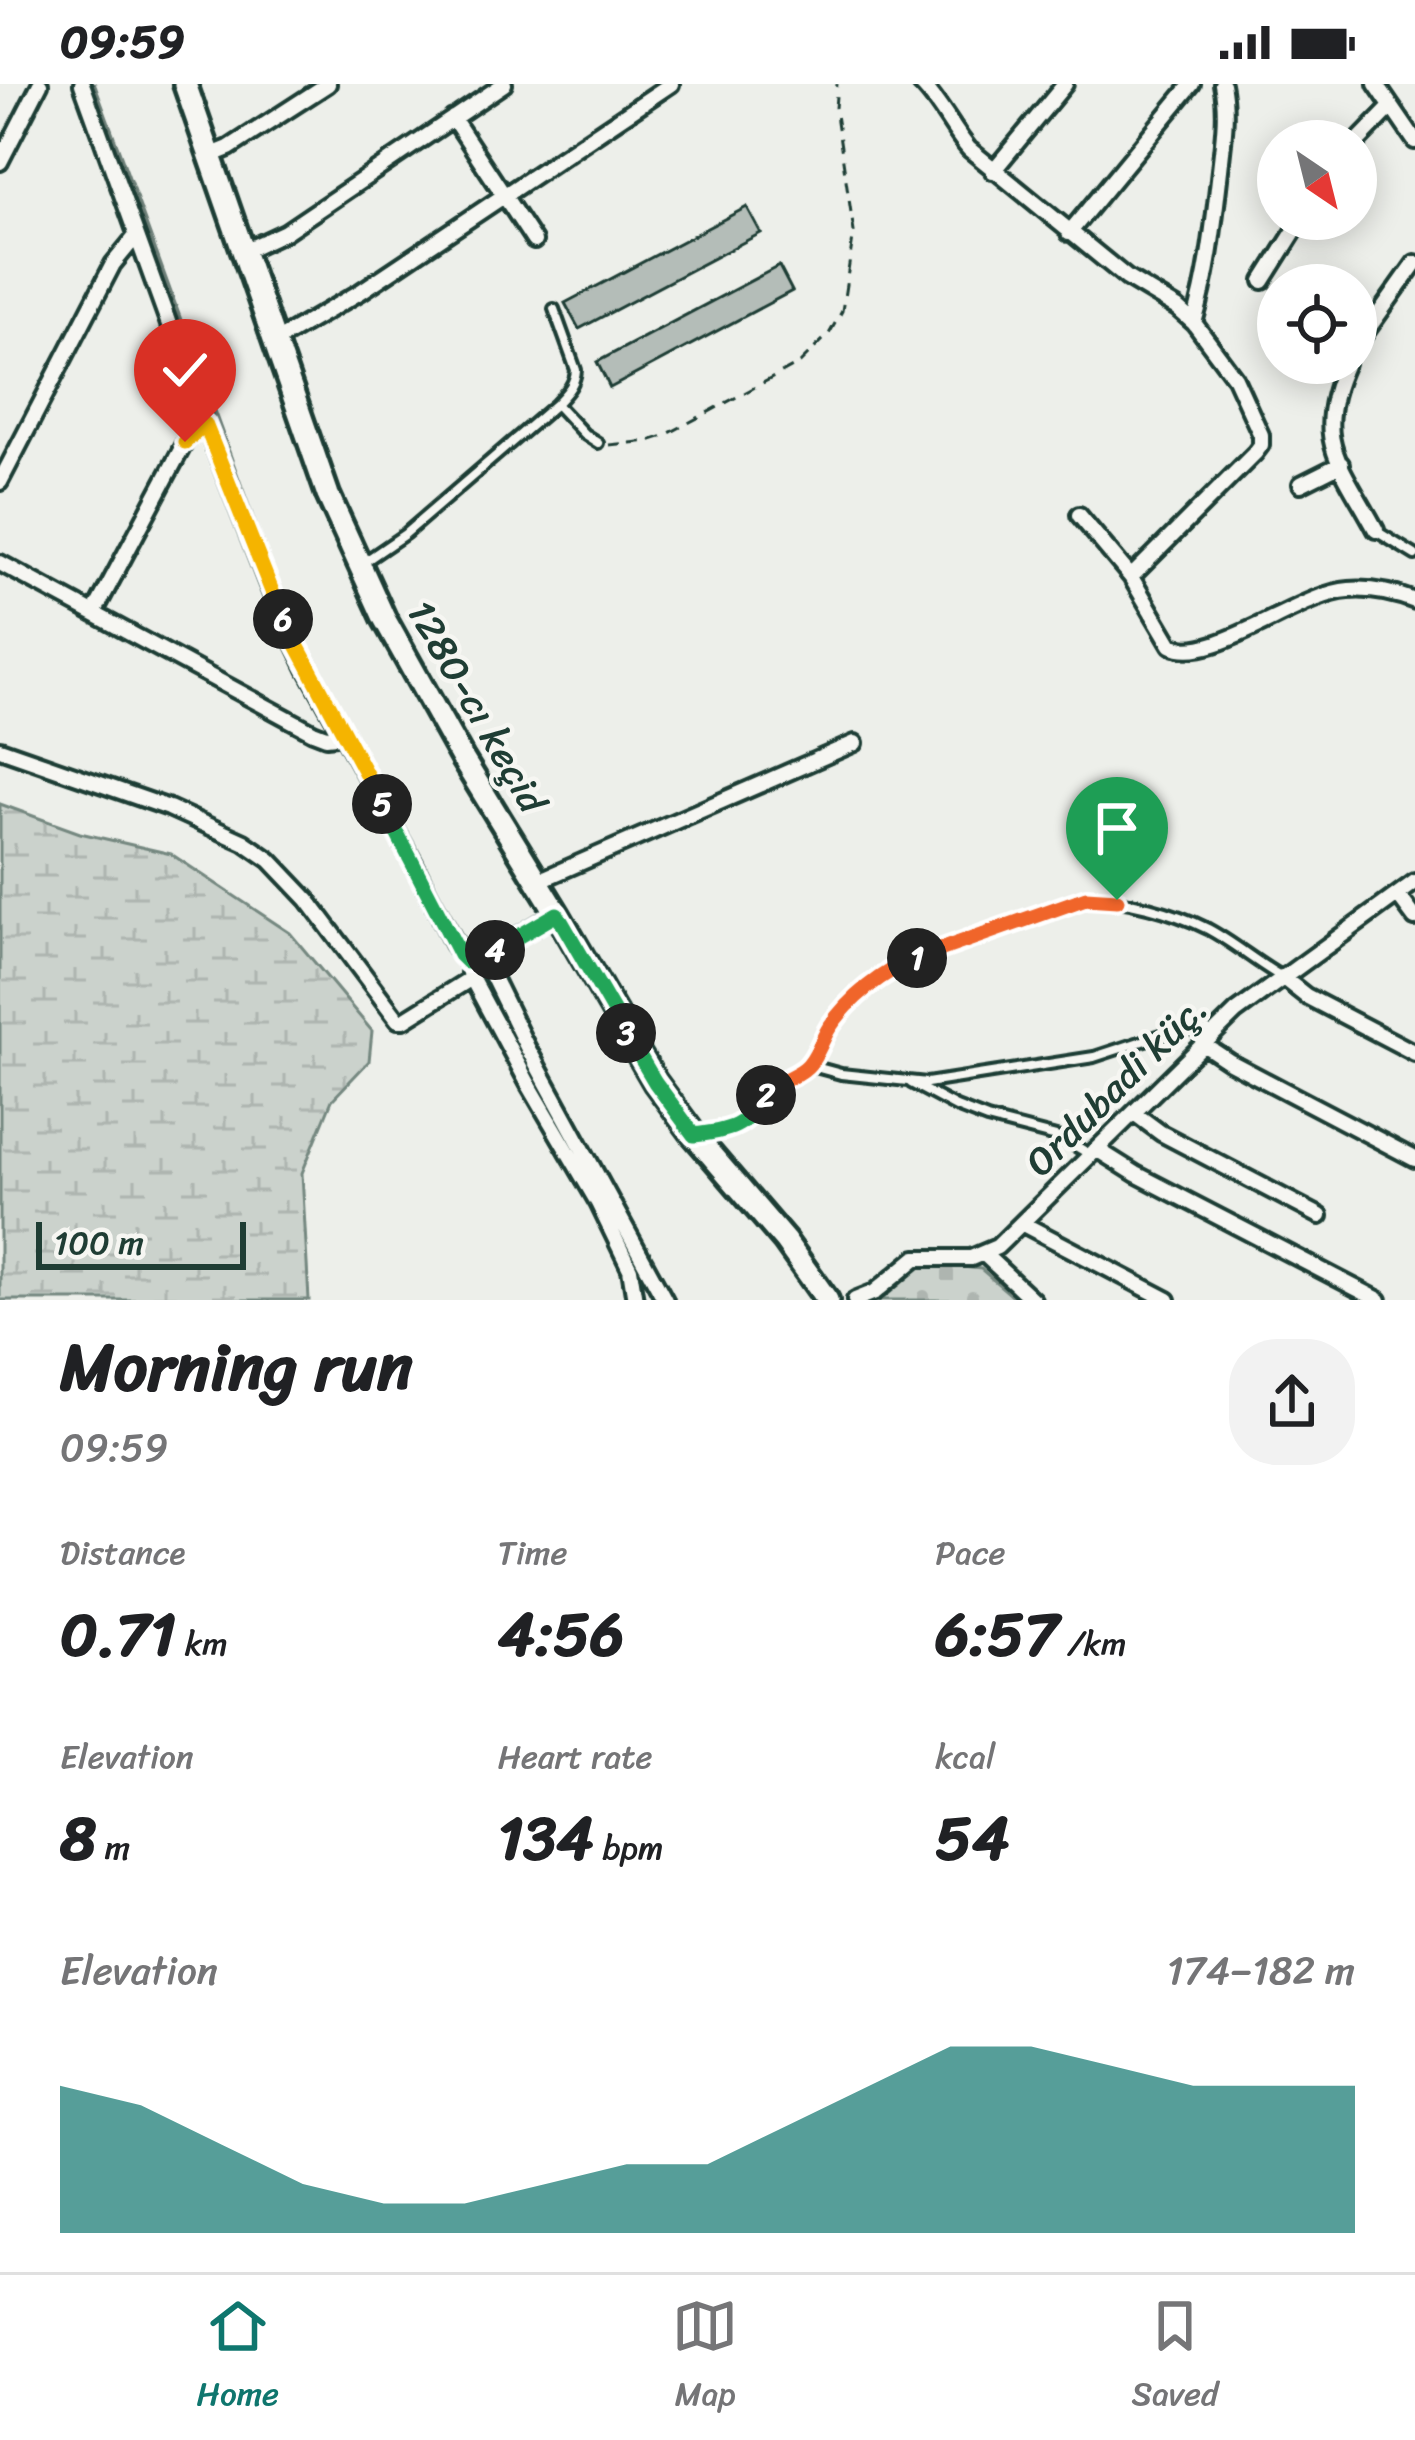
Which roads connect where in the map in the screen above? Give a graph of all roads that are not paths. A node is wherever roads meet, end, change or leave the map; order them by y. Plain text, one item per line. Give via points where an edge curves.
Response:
1 (40, 84) edge
2 (82, 84) edge
3 (185, 84) edge
4 (328, 84) edge
5 (504, 84) edge
6 (670, 84) edge
7 (1065, 84) edge
8 (1192, 84) edge
9 (1222, 84) edge
10 (1376, 84) edge
11 (930, 87) edge
12 (1390, 108) junction
13 (453, 118) junction
14 (1377, 121) edge
15 (1415, 141) edge
16 (209, 156) junction
17 (0, 162) edge
18 (994, 171) junction
19 (503, 196) junction
20 (1069, 233) junction
21 (136, 236) junction
22 (534, 242) dead end
23 (242, 252) junction
24 (1415, 263) edge
25 (554, 309) dead end
26 (1377, 316) edge
27 (1194, 323) junction
28 (274, 342) junction
29 (1338, 384) edge
30 (556, 404) junction
31 (205, 424) junction
32 (598, 443) road end
33 (1341, 464) junction
34 (0, 482) edge
35 (1301, 484) dead end
36 (1079, 515) dead end
37 (1376, 530) joint
38 (1415, 555) edge
39 (0, 563) edge
40 (358, 566) junction
41 (1132, 577) junction
42 (1415, 601) edge
43 (94, 613) junction
44 (345, 735) junction
45 (855, 743) dead end
46 (0, 749) edge
47 (538, 881) junction
48 (1415, 882) edge
49 (1398, 895) junction
50 (557, 914) junction
51 (1415, 918) edge
52 (475, 959) junction
53 (1282, 977) junction
54 (470, 979) junction
55 (1215, 1031) junction
56 (1203, 1043) junction
57 (1415, 1053) edge
58 (808, 1065) junction
59 (909, 1082) junction
60 (1134, 1113) junction
61 (694, 1135) junction
62 (1095, 1153) junction
63 (1415, 1159) edge
64 (1320, 1216) dead end
65 (1023, 1224) junction
66 (985, 1255) junction
67 (634, 1300) edge
68 (665, 1300) edge
69 (827, 1300) edge
70 (855, 1300) edge
71 (1033, 1300) edge
72 (1168, 1300) edge
73 (1379, 1300) edge

1 - 17 street
2 - 21 street
3 - 16 street, 1280-cı keçid
4 - 16 street
5 - 13 street
6 - 19 street
7 - 18 street
8 - 20 street
9 - 27 street via 1227,105 1213,234
10 - 12 street
11 - 18 street via 948,123
12 - 14 street
12 - 15 street
13 - 19 street
13 - 23 street via 285,232
16 - 23 street, 1280-cı keçid
18 - 20 street
19 - 22 street
19 - 28 street
20 - 27 street
21 - 31 street
21 - 34 street via 113,265
23 - 28 street, 1280-cı keçid
24 - 26 street
25 - 30 lane via 576,370
27 - 41 street via 1234,378 1261,445
28 - 40 street, 1280-cı keçid
29 - 33 street via 1328,422
30 - 32 lane
30 - 40 lane
31 - 43 street via 185,442
31 - 44 street via 276,605
33 - 35 street
33 - 37 street
36 - 41 street
37 - 38 lane
39 - 43 street
40 - 47 street, 1280-cı keçid
41 - 42 street via 1182,651 1211,647 1312,598 1348,590
43 - 44 street via 314,732
44 - 52 street via 453,944
45 - 47 street
46 - 54 street via 244,842 308,900 398,1020
47 - 50 street, 1280-cı keçid
48 - 49 street, Ordubadi küç.
49 - 51 street
49 - 53 street, Ordubadi küç.
50 - 52 street
50 - 61 street, 1280-cı keçid
52 - 54 street
52 - 68 street
53 - 55 street, Ordubadi küç.
53 - 57 street
53 - 58 lane via 1187,920 1086,898 883,976 830,1025
54 - 67 street via 598,1203 630,1269
55 - 56 street, Ordubadi küç.
55 - 59 lane via 1179,1029 1094,1057
56 - 60 street, Ordubadi küç.
56 - 63 street
58 - 59 lane
58 - 61 lane via 776,1083 746,1122
59 - 62 lane via 987,1119
60 - 62 street, Ordubadi küç.
60 - 64 street
61 - 69 street, 1280-cı keçid
62 - 65 street, Ordubadi küç.
62 - 73 street
65 - 66 street, Ordubadi küç.
65 - 72 street
66 - 70 street via 916,1258
66 - 71 street

